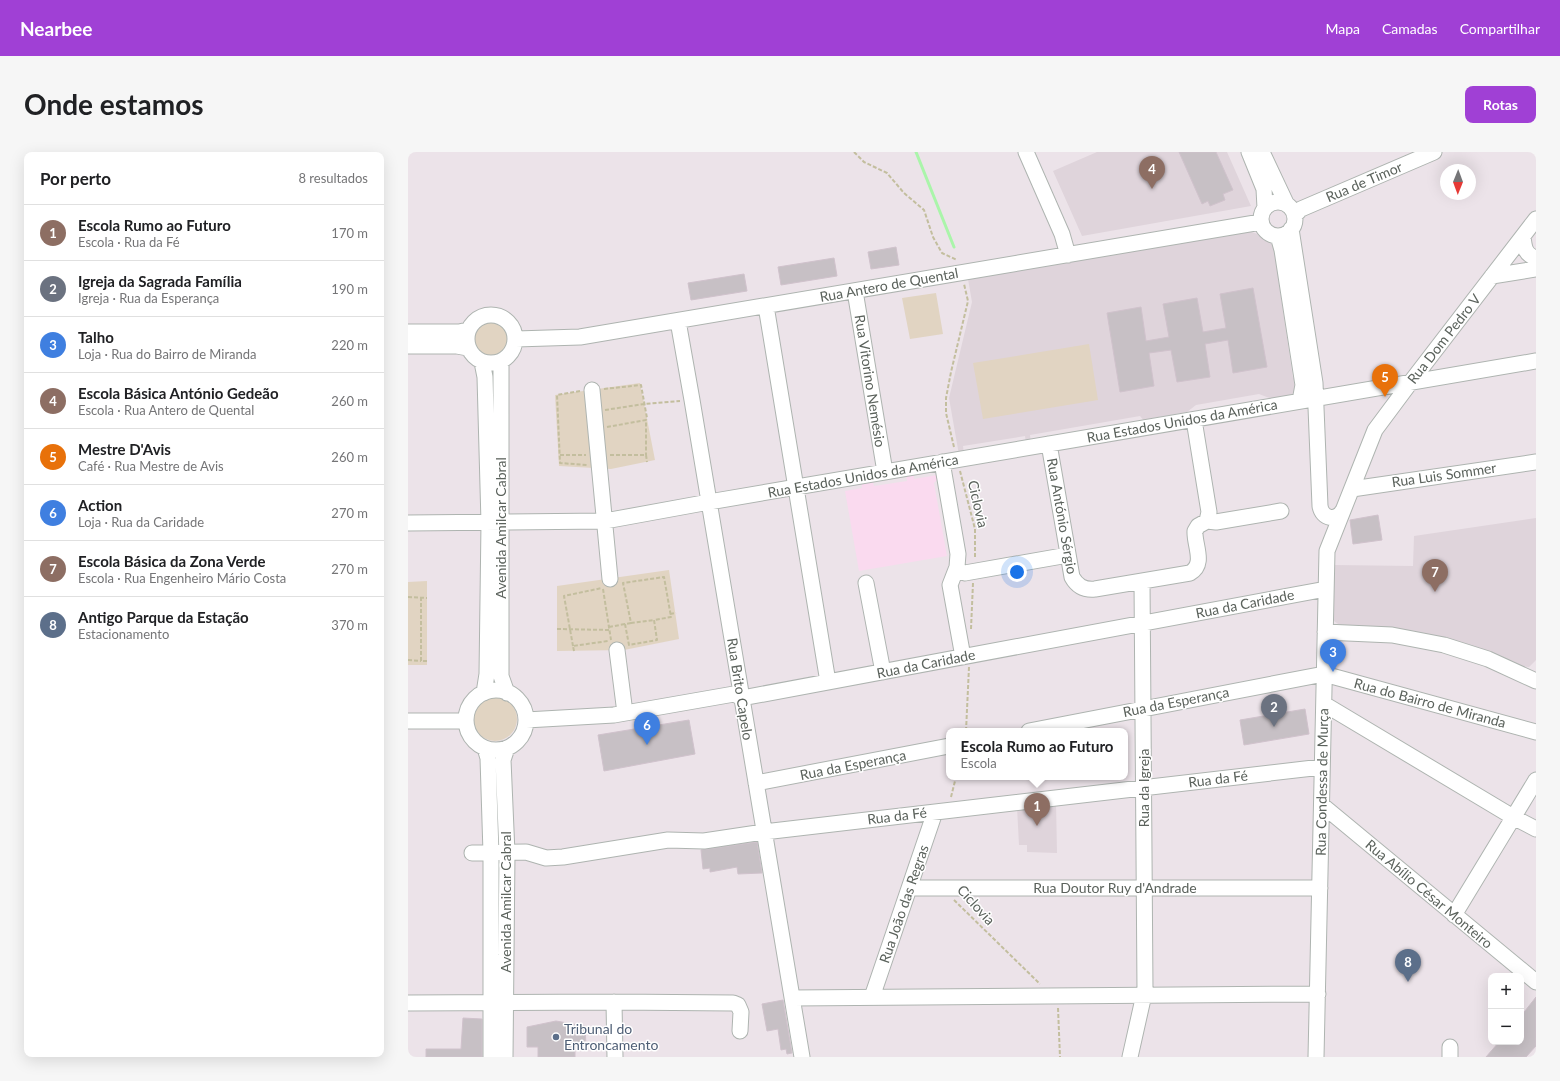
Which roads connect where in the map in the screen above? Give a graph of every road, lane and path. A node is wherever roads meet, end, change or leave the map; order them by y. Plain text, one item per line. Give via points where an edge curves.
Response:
1 (854, 152) edge
2 (1026, 152) edge
3 (1249, 152) edge
4 (1262, 152) edge
5 (1434, 152) edge
6 (1263, 215) junction
7 (1536, 219) edge
8 (1287, 221) junction
9 (1523, 236) junction
10 (1068, 255) junction
11 (1536, 258) edge
12 (1536, 269) edge
13 (963, 272) junction
14 (1492, 276) junction
15 (855, 291) junction
16 (766, 306) junction
17 (678, 320) junction
18 (468, 330) junction
19 (408, 332) edge
20 (516, 339) junction
21 (408, 346) edge
22 (468, 348) junction
23 (1536, 361) edge
24 (482, 362) junction
25 (501, 362) junction
26 (1410, 383) junction
27 (592, 390) junction
28 (1316, 399) junction
29 (692, 400) junction
30 (1300, 401) junction
31 (644, 404) junction
32 (594, 412) junction
33 (646, 420) junction
34 (1194, 420) junction
35 (596, 429) junction
36 (1049, 444) junction
37 (560, 455) junction
38 (646, 455) junction
39 (599, 460) junction
40 (957, 460) junction
41 (647, 462) dead end
42 (942, 462) junction
43 (1536, 462) edge
44 (886, 472) junction
45 (796, 487) junction
46 (1352, 489) junction
47 (709, 502) junction
48 (1344, 510) junction
49 (1281, 511) dead end
50 (605, 521) junction
51 (1207, 521) junction
52 (408, 523) edge
53 (495, 523) junction
54 (1068, 555) junction
55 (956, 571) junction
56 (974, 571) junction
57 (1142, 581) junction
58 (866, 583) dead end
59 (605, 584) junction
60 (1326, 589) junction
61 (421, 597) junction
62 (408, 598) edge
63 (427, 598) dead end
64 (676, 613) dead end
65 (670, 614) junction
66 (654, 620) junction
67 (1142, 623) junction
68 (625, 624) junction
69 (631, 624) junction
70 (557, 629) dead end
71 (609, 629) junction
72 (570, 630) junction
73 (1325, 632) junction
74 (971, 636) dead end
75 (657, 640) junction
76 (658, 643) dead end
77 (614, 645) junction
78 (573, 646) junction
79 (574, 651) dead end
80 (967, 656) junction
81 (408, 660) edge
82 (421, 661) junction
83 (427, 661) dead end
84 (883, 672) junction
85 (1324, 674) junction
86 (1536, 681) edge
87 (828, 682) junction
88 (484, 693) junction
89 (507, 693) junction
90 (742, 698) junction
91 (1324, 704) junction
92 (1143, 709) junction
93 (625, 713) junction
94 (526, 720) junction
95 (408, 721) edge
96 (466, 721) junction
97 (966, 728) edge
98 (1044, 728) edge
99 (1536, 732) edge
100 (946, 747) edge
101 (484, 748) junction
102 (508, 748) junction
103 (1322, 767) junction
104 (955, 780) edge
105 (1536, 780) edge
106 (756, 784) junction
107 (1144, 788) junction
108 (1322, 805) junction
109 (940, 811) junction
110 (1513, 817) junction
111 (1536, 829) edge
112 (764, 832) junction
113 (491, 853) junction
114 (506, 853) junction
115 (472, 854) dead end
116 (910, 888) junction
117 (947, 888) junction
118 (1144, 888) junction
119 (1320, 888) junction
120 (1454, 915) junction
121 (1536, 982) edge
122 (1318, 994) junction
123 (1144, 995) junction
124 (1053, 996) junction
125 (872, 997) junction
126 (792, 998) junction
127 (614, 1002) junction
128 (408, 1003) edge
129 (498, 1003) junction
130 (740, 1031) dead end
131 (491, 1057) edge
132 (505, 1057) edge
133 (615, 1057) edge
134 (802, 1057) edge
135 (1060, 1057) edge
136 (1130, 1057) edge
137 (1316, 1057) edge

1 - 13 path via 864,162 887,173 904,193 924,210 933,237 942,253 961,263
2 - 10 street via 1062,234
3 - 6 street via 1264,188
4 - 8 street
5 - 8 street, Rua de Timor via 1301,209
6 - 8 street, Rua Antero de Quental via 1271,203 1278,202
6 - 8 street via 1265,229 1271,234
6 - 10 street, Rua Antero de Quental
7 - 9 street, Rua Dom Pedro V
8 - 28 street
8 - 30 street via 1282,250 1303,385
9 - 11 street via 1525,249 1530,256
9 - 14 street, Rua Dom Pedro V
10 - 13 street, Rua Antero de Quental
12 - 14 street
13 - 15 street, Rua Antero de Quental
13 - 40 path, Ciclovia via 968,302 946,398 946,413
14 - 26 street, Rua Dom Pedro V
15 - 16 street, Rua Antero de Quental
15 - 44 street, Rua Vitorino Nemésio
16 - 17 street, Rua Antero de Quental
16 - 45 street
17 - 20 street, Rua Antero de Quental via 580,337
17 - 29 street, Rua Brito Capelo
18 - 19 street
18 - 20 street via 479,317 487,314 496,315 510,323
18 - 22 street
20 - 25 street via 512,352
21 - 22 street
22 - 24 street
23 - 26 street, Rua Estados Unidos da América
24 - 25 street
24 - 53 street, Avenida Amilcar Cabral
25 - 53 street, Avenida Amilcar Cabral
26 - 28 street, Rua Estados Unidos da América
26 - 46 street, Rua Dom Pedro V via 1376,430
27 - 31 path via 641,385
27 - 32 street
27 - 37 path via 557,395
28 - 30 street, Rua Estados Unidos da América
28 - 48 street via 1320,510 1330,518 1337,517
29 - 31 path
29 - 47 street, Rua Brito Capelo
30 - 34 street, Rua Estados Unidos da América
31 - 32 path
31 - 33 path
32 - 35 street
33 - 35 path
33 - 38 path
34 - 36 street, Rua Estados Unidos da América
34 - 51 street via 1209,512
35 - 39 street
36 - 40 street, Rua Estados Unidos da América
36 - 54 street, Rua António Sérgio
37 - 39 path
37 - 39 path via 560,463
38 - 39 path
38 - 41 path
39 - 50 street
40 - 42 street, Rua Estados Unidos da América
40 - 56 path, Ciclovia via 975,529
42 - 44 street, Rua Estados Unidos da América
42 - 55 street via 958,554
43 - 46 street, Rua Luis Sommer
44 - 45 street, Rua Estados Unidos da América
45 - 47 street, Rua Estados Unidos da América
45 - 87 street
46 - 48 street, Rua Dom Pedro V
47 - 50 street, Rua Estados Unidos da América
47 - 90 street, Rua Brito Capelo
48 - 60 street, Rua Condessa de Murça via 1327,551
49 - 51 street via 1216,522
50 - 53 street, Rua Estados Unidos da América
50 - 59 street
51 - 57 street via 1195,531 1199,560 1196,568 1190,572
52 - 53 street, Rua Estados Unidos da América
53 - 88 street, Avenida Amilcar Cabral
53 - 89 street, Avenida Amilcar Cabral via 501,676
54 - 56 street
54 - 57 street, Rua António Sérgio via 1072,577 1084,588 1095,589
55 - 56 street
55 - 80 street via 950,585
56 - 74 path, Ciclovia
57 - 67 street, Rua da Igreja
58 - 84 street
59 - 71 path
59 - 72 path via 564,596
60 - 67 street, Rua da Caridade
60 - 73 street, Rua Condessa de Murça
61 - 62 path
61 - 63 path
61 - 82 path
64 - 65 path
65 - 66 path via 671,617
65 - 69 path via 664,577 623,584
66 - 69 path
66 - 75 path
67 - 80 street, Rua da Caridade
67 - 92 street, Rua da Igreja
68 - 69 path
68 - 71 path
68 - 75 path via 629,645
70 - 72 path
71 - 72 path
71 - 77 path
72 - 78 path
73 - 85 street, Rua Condessa de Murça
73 - 86 street via 1392,635 1444,645 1488,659
75 - 76 path
77 - 78 path
77 - 93 street
78 - 79 path
80 - 84 street, Rua da Caridade
80 - 97 path
81 - 82 path
82 - 83 path
84 - 87 street, Rua da Caridade
85 - 91 street, Rua Condessa de Murça
85 - 92 street, Rua da Esperança
85 - 99 street, Rua do Bairro de Miranda
87 - 90 street, Rua da Caridade
88 - 89 street
88 - 96 street via 471,704
89 - 94 street via 515,697 520,704
90 - 93 street, Rua da Caridade via 734,694
90 - 106 street, Rua Brito Capelo
91 - 103 street, Rua Condessa de Murça
91 - 110 street
92 - 98 street, Rua da Esperança
92 - 107 street, Rua da Igreja
93 - 94 street, Rua da Caridade
94 - 102 street via 521,737
95 - 96 street
96 - 101 street via 471,737
100 - 106 street, Rua da Esperança
101 - 102 street
101 - 113 street, Avenida Amilcar Cabral via 488,758
102 - 114 street, Avenida Amilcar Cabral via 503,760
103 - 107 street, Rua da Fé
103 - 108 street, Rua Condessa de Murça
104 - 109 path via 949,806
105 - 110 street
106 - 112 street, Rua Brito Capelo
107 - 109 street, Rua da Fé
107 - 118 street, Rua da Igreja
108 - 119 street, Rua Condessa de Murça
108 - 120 street, Rua Abílio César Monteiro
109 - 112 street, Rua da Fé
109 - 116 street, Rua João das Regras
110 - 111 street
110 - 120 street
112 - 114 street, Rua da Fé via 704,841 668,840 563,857 546,858 526,852
112 - 126 street, Rua Brito Capelo
113 - 114 street, Rua da Fé
113 - 115 street, Rua da Fé
113 - 129 street, Avenida Amilcar Cabral
114 - 129 street, Avenida Amilcar Cabral
116 - 117 street, Rua Doutor Ruy d'Andrade
116 - 125 street, Rua João das Regras
117 - 118 street, Rua Doutor Ruy d'Andrade
117 - 124 path, Ciclovia via 953,899
118 - 119 street, Rua Doutor Ruy d'Andrade
118 - 123 street, Rua da Igreja
119 - 122 street, Rua Condessa de Murça
120 - 121 street, Rua Abílio César Monteiro
122 - 123 street
122 - 137 street, Rua Condessa de Murça
123 - 124 street
123 - 136 street, Rua da Igreja
124 - 125 street
124 - 135 path, Ciclovia via 1058,1001
125 - 126 street
126 - 134 street, Rua Brito Capelo
127 - 129 street
127 - 130 street via 732,1003 738,1005 741,1012
127 - 133 street
128 - 129 street
129 - 131 street, Avenida Amilcar Cabral
129 - 132 street, Avenida Amilcar Cabral

